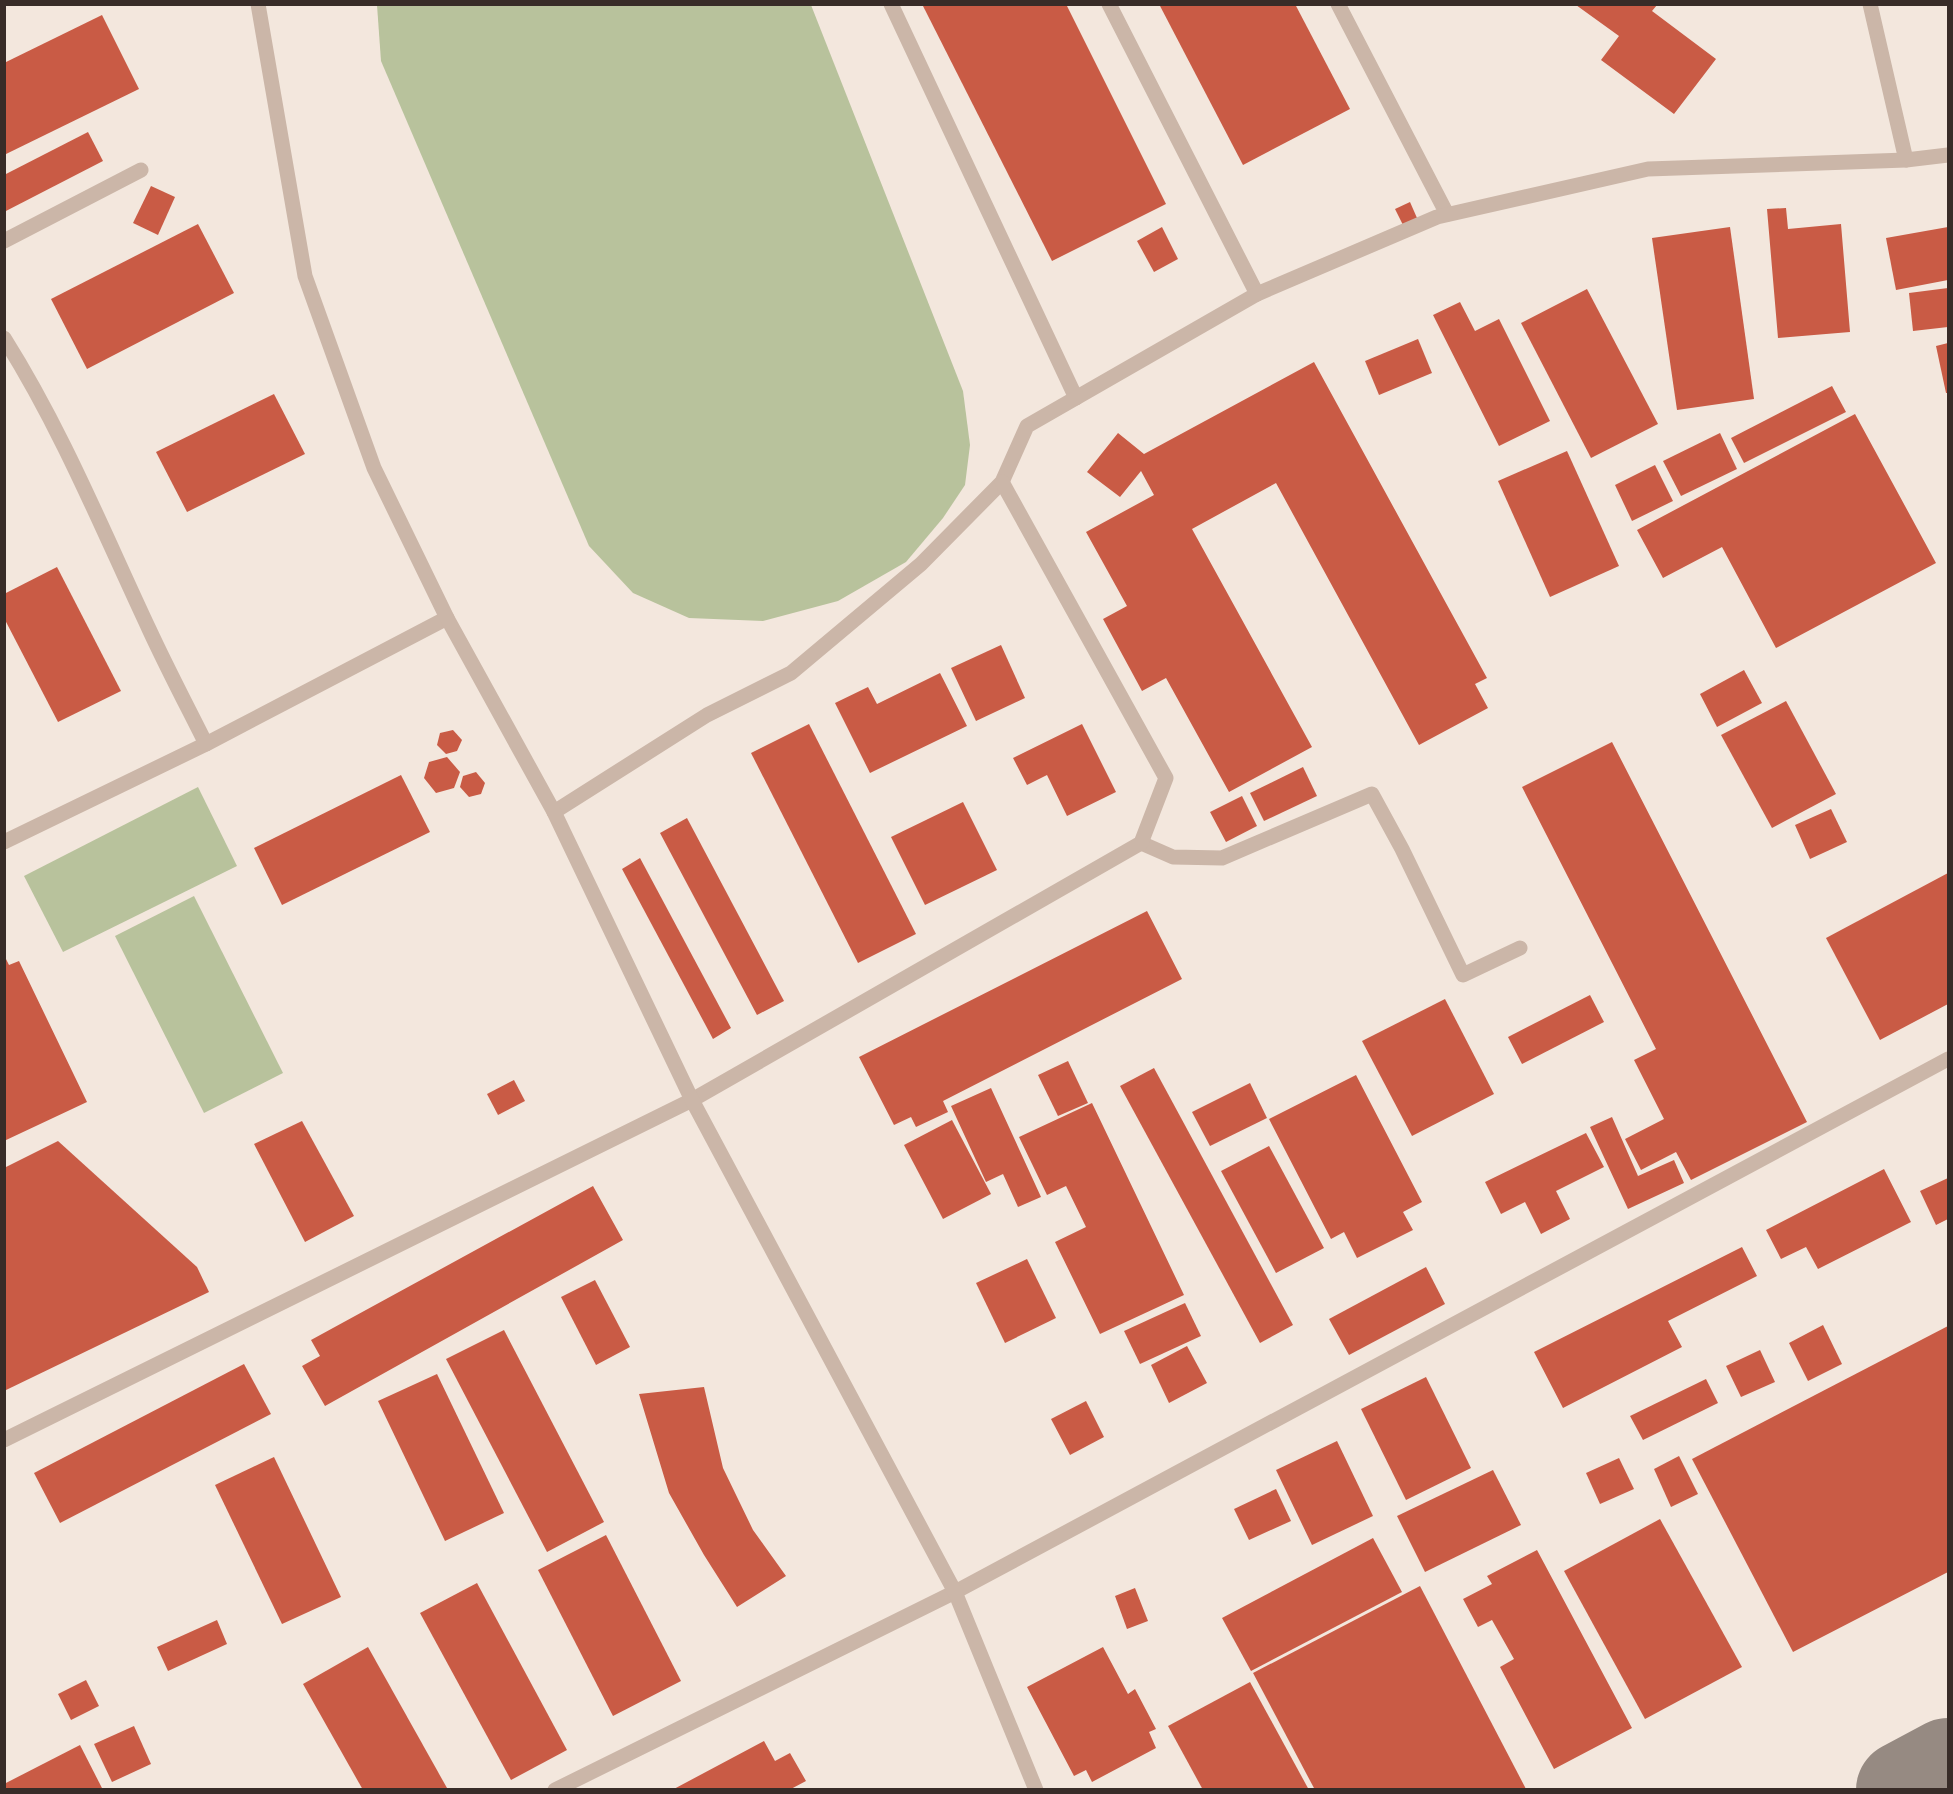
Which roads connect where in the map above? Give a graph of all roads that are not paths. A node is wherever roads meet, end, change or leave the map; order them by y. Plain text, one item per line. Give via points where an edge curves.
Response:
1 (258, 4) edge
2 (891, 4) edge
3 (1109, 4) edge
4 (1338, 4) edge
5 (1870, 4) edge
6 (1948, 155) edge
7 (1906, 160) junction
8 (141, 171) dead end
9 (1447, 214) junction
10 (4, 241) edge
11 (1257, 294) junction
12 (4, 338) edge
13 (1076, 398) junction
14 (1002, 482) junction
15 (447, 618) junction
16 (206, 744) junction
17 (554, 812) junction
18 (4, 842) edge
19 (1141, 843) junction
20 (1520, 948) dead end
21 (1948, 1059) edge
22 (692, 1100) junction
23 (4, 1440) edge
24 (955, 1592) junction
25 (555, 1790) edge
26 (1036, 1790) edge

1 - 15 street via 305,276 374,468
2 - 13 street
3 - 11 street
4 - 9 street
5 - 7 street
6 - 7 street
7 - 9 street via 1648,169
8 - 10 street
9 - 11 street
11 - 13 street
12 - 16 street via 25,370 83,484
13 - 14 street via 1027,426
14 - 17 street via 921,564 791,673 707,715
14 - 19 street via 1167,778
15 - 16 street
15 - 17 street
16 - 18 street
17 - 22 street
19 - 20 street via 1173,857 1222,858 1372,794 1463,975
19 - 22 street
21 - 24 street
22 - 23 street
22 - 24 street
24 - 25 street
24 - 26 street

